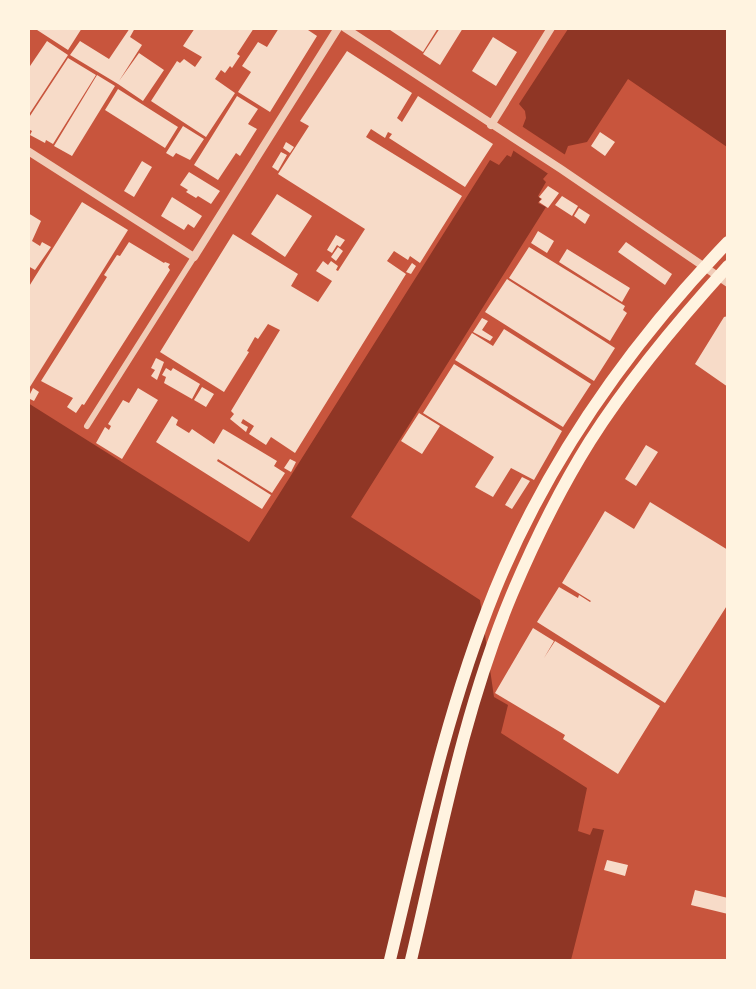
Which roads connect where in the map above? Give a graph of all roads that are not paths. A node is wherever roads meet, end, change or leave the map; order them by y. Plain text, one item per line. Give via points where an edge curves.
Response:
1 (338, 28) edge
2 (345, 28) edge
3 (551, 28) edge
4 (491, 125) junction
5 (28, 151) edge
6 (728, 242) edge
7 (194, 257) junction
8 (728, 266) edge
9 (728, 283) edge
10 (87, 426) dead end
11 (423, 821) junction
12 (382, 960) edge
13 (390, 960) edge
14 (411, 960) edge

1 - 7 street
2 - 4 street
3 - 4 street
4 - 9 street
5 - 7 street
6 - 11 highway via 646,333 550,478 515,546 476,643
7 - 10 street
8 - 14 highway via 659,345 590,441 535,542 473,707
11 - 12 highway
11 - 13 highway

